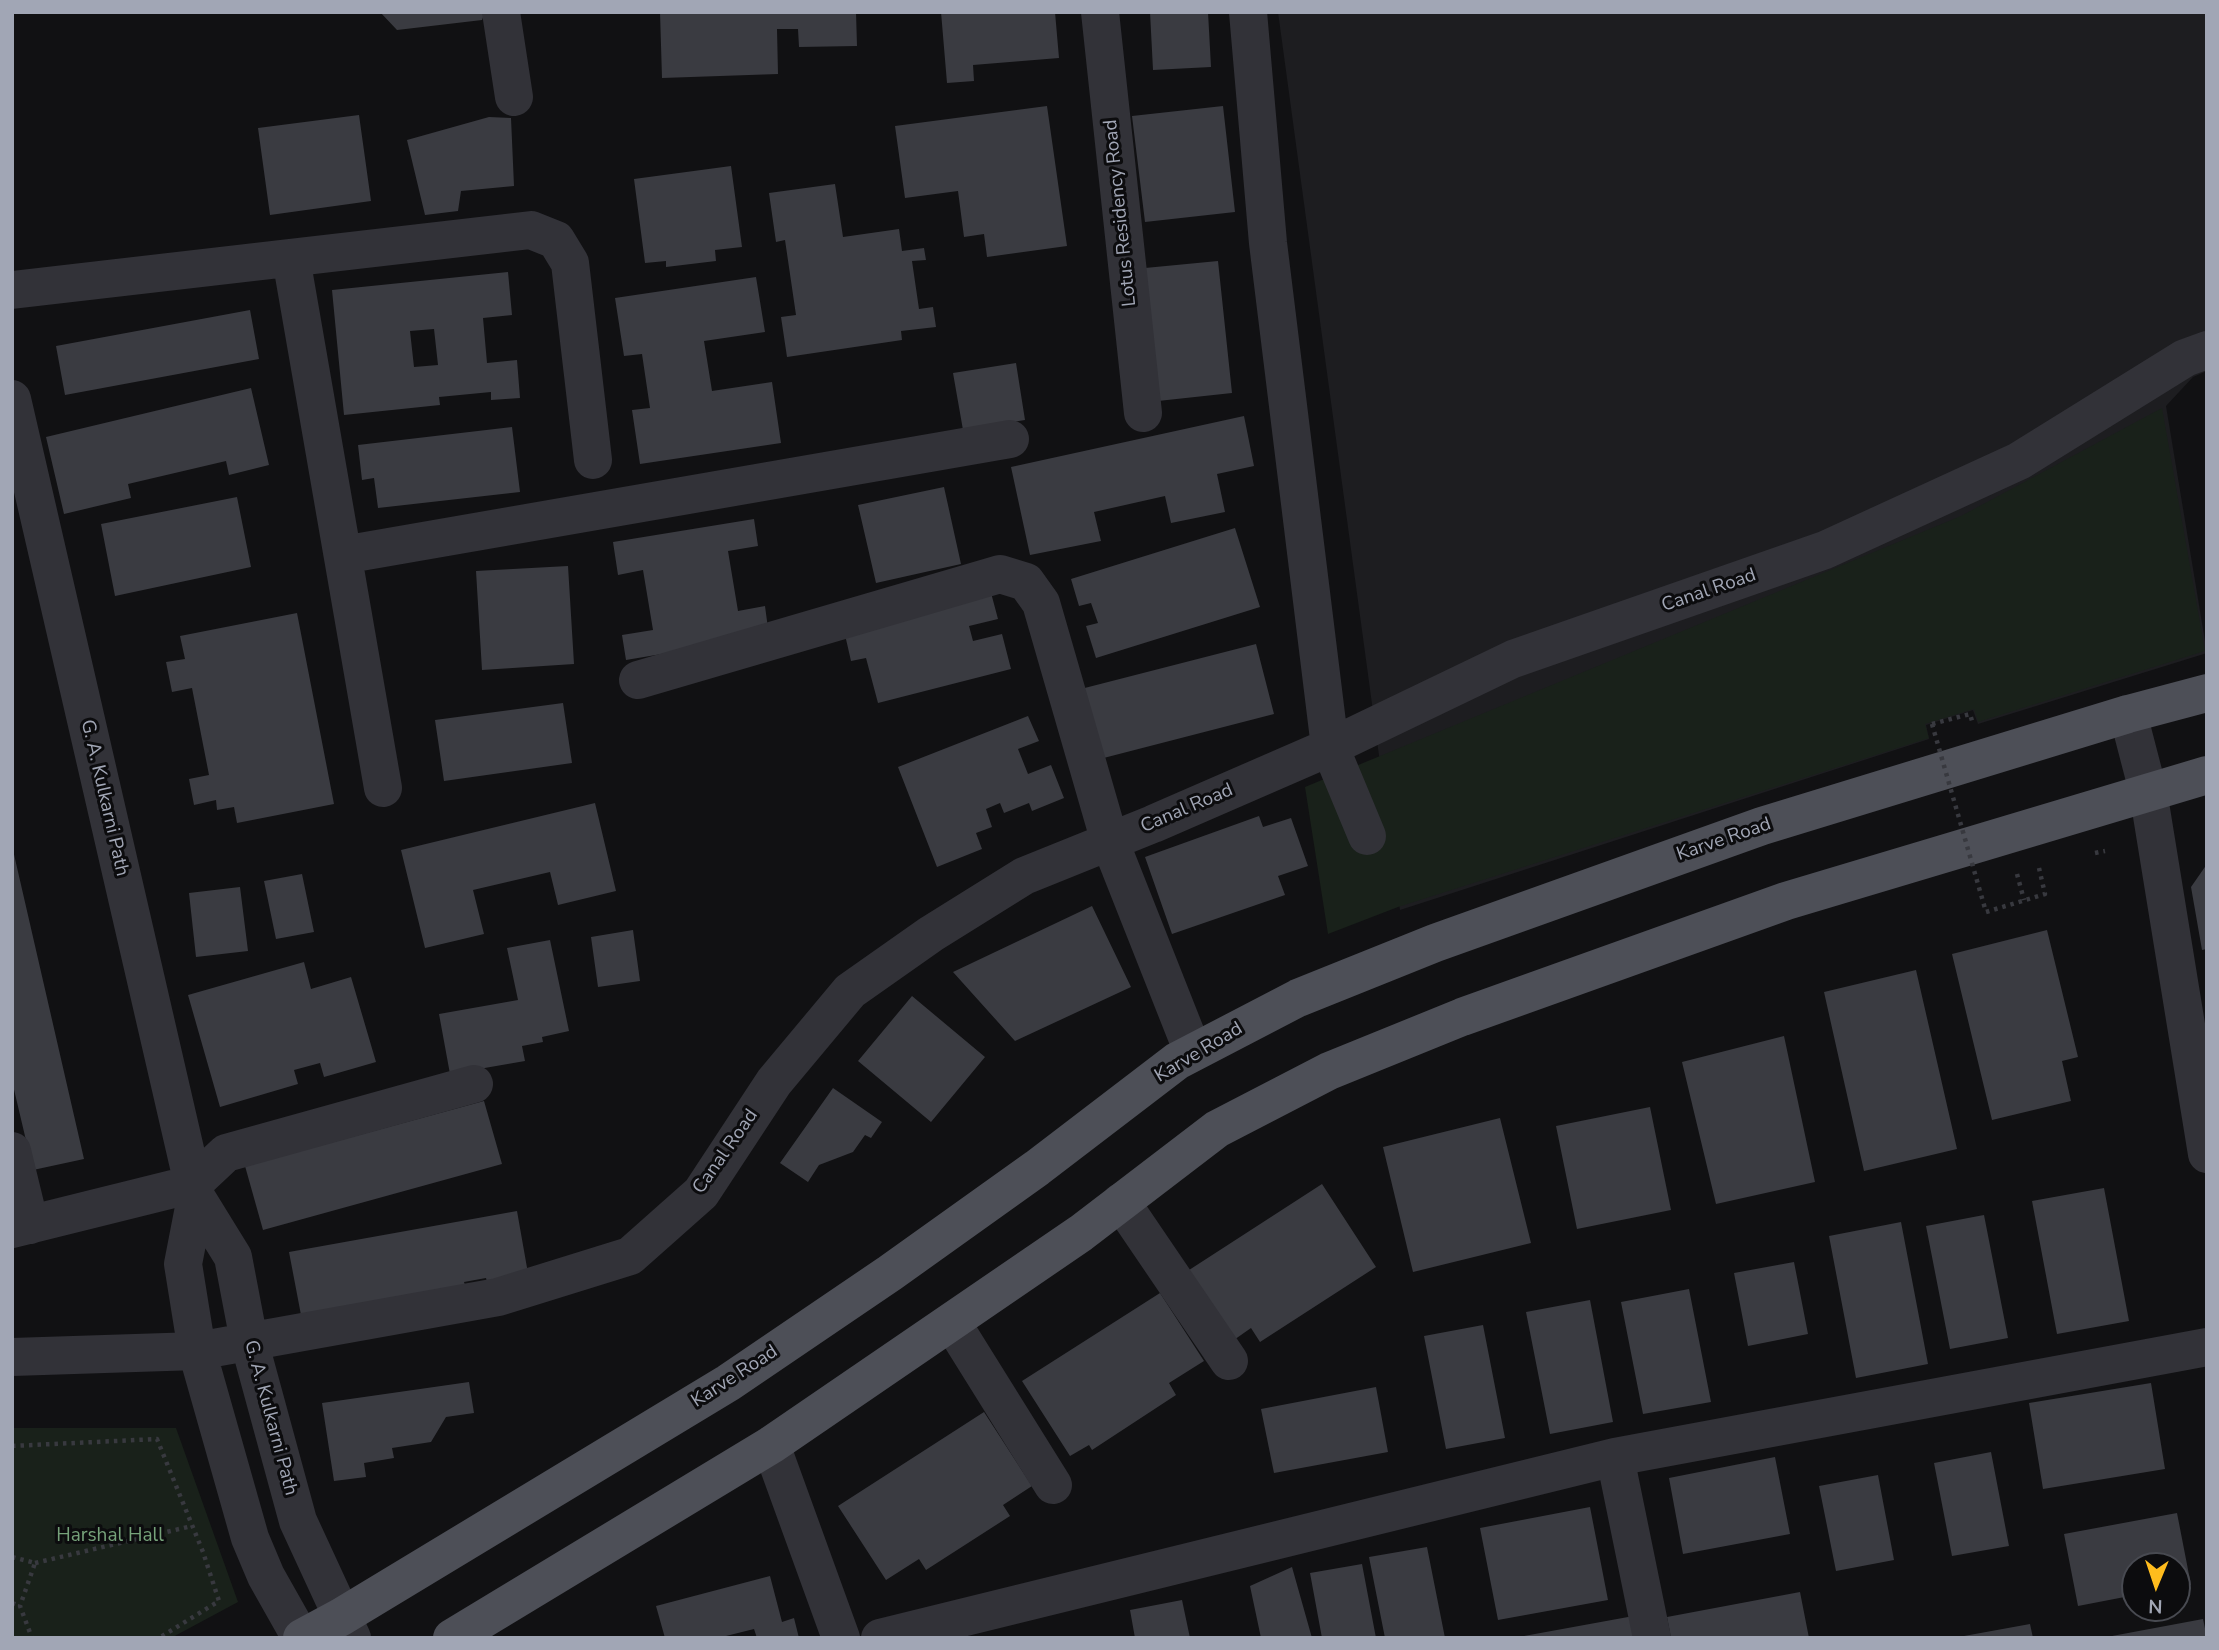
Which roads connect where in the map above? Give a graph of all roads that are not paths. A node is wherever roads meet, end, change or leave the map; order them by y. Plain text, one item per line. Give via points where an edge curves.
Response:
1 (501, 12) edge
2 (1100, 12) edge
3 (1248, 12) edge
4 (514, 97) dead end
5 (291, 258) junction
6 (12, 290) edge
7 (2207, 350) edge
8 (12, 399) edge
9 (1143, 413) dead end
10 (1010, 439) dead end
11 (593, 460) dead end
12 (343, 555) junction
13 (638, 680) dead end
14 (2207, 693) edge
15 (2128, 714) junction
16 (1330, 747) junction
17 (2207, 775) edge
18 (383, 788) dead end
19 (2148, 791) junction
20 (1367, 836) dead end
21 (1110, 842) junction
22 (1193, 1052) junction
23 (474, 1084) dead end
24 (12, 1151) edge
25 (2207, 1154) edge
26 (195, 1191) junction
27 (1121, 1202) junction
28 (21, 1227) edge
29 (952, 1323) junction
30 (249, 1341) junction
31 (2207, 1348) edge
32 (197, 1351) junction
33 (12, 1357) edge
34 (1229, 1362) dead end
35 (771, 1445) junction
36 (1615, 1457) junction
37 (1053, 1485) dead end
38 (347, 1627) edge
39 (302, 1638) edge
40 (452, 1638) edge
41 (841, 1638) edge
42 (880, 1638) edge
43 (1653, 1638) edge

1 - 4 street
2 - 9 street, Lotus Residency Road
3 - 16 street via 1268,243
5 - 6 street
5 - 11 street via 531,230 556,240 570,263
5 - 12 street
7 - 16 street, Canal Road via 2185,358 2019,461 1825,550 1513,659
8 - 26 street, G. A. Kulkarni Path
10 - 12 street
12 - 18 street
13 - 21 street via 1000,574 1026,582 1041,603
14 - 15 main road, Karve Road
15 - 19 street
15 - 22 main road, Karve Road via 1762,826 1448,938 1298,998
16 - 20 street
16 - 21 street, Canal Road
17 - 19 main road
19 - 25 street
19 - 27 main road via 1786,901 1329,1070 1217,1129
21 - 22 street
21 - 30 street, Canal Road via 1024,876 850,991 774,1082 701,1193 630,1256 498,1297
22 - 38 main road, Karve Road via 1037,1168 728,1383
23 - 26 street via 226,1153
24 - 28 street
26 - 28 street
26 - 30 street, G. A. Kulkarni Path via 233,1257
26 - 32 street, G. A. Kulkarni Path via 183,1264
27 - 29 main road
27 - 34 street
29 - 35 main road
29 - 37 street
30 - 32 street, Canal Road
30 - 38 street, G. A. Kulkarni Path via 298,1521
31 - 36 street
32 - 33 street, Canal Road
32 - 39 street, G. A. Kulkarni Path via 250,1538
35 - 40 main road
35 - 41 street
36 - 42 street
36 - 43 street
38 - 39 main road, Karve Road

